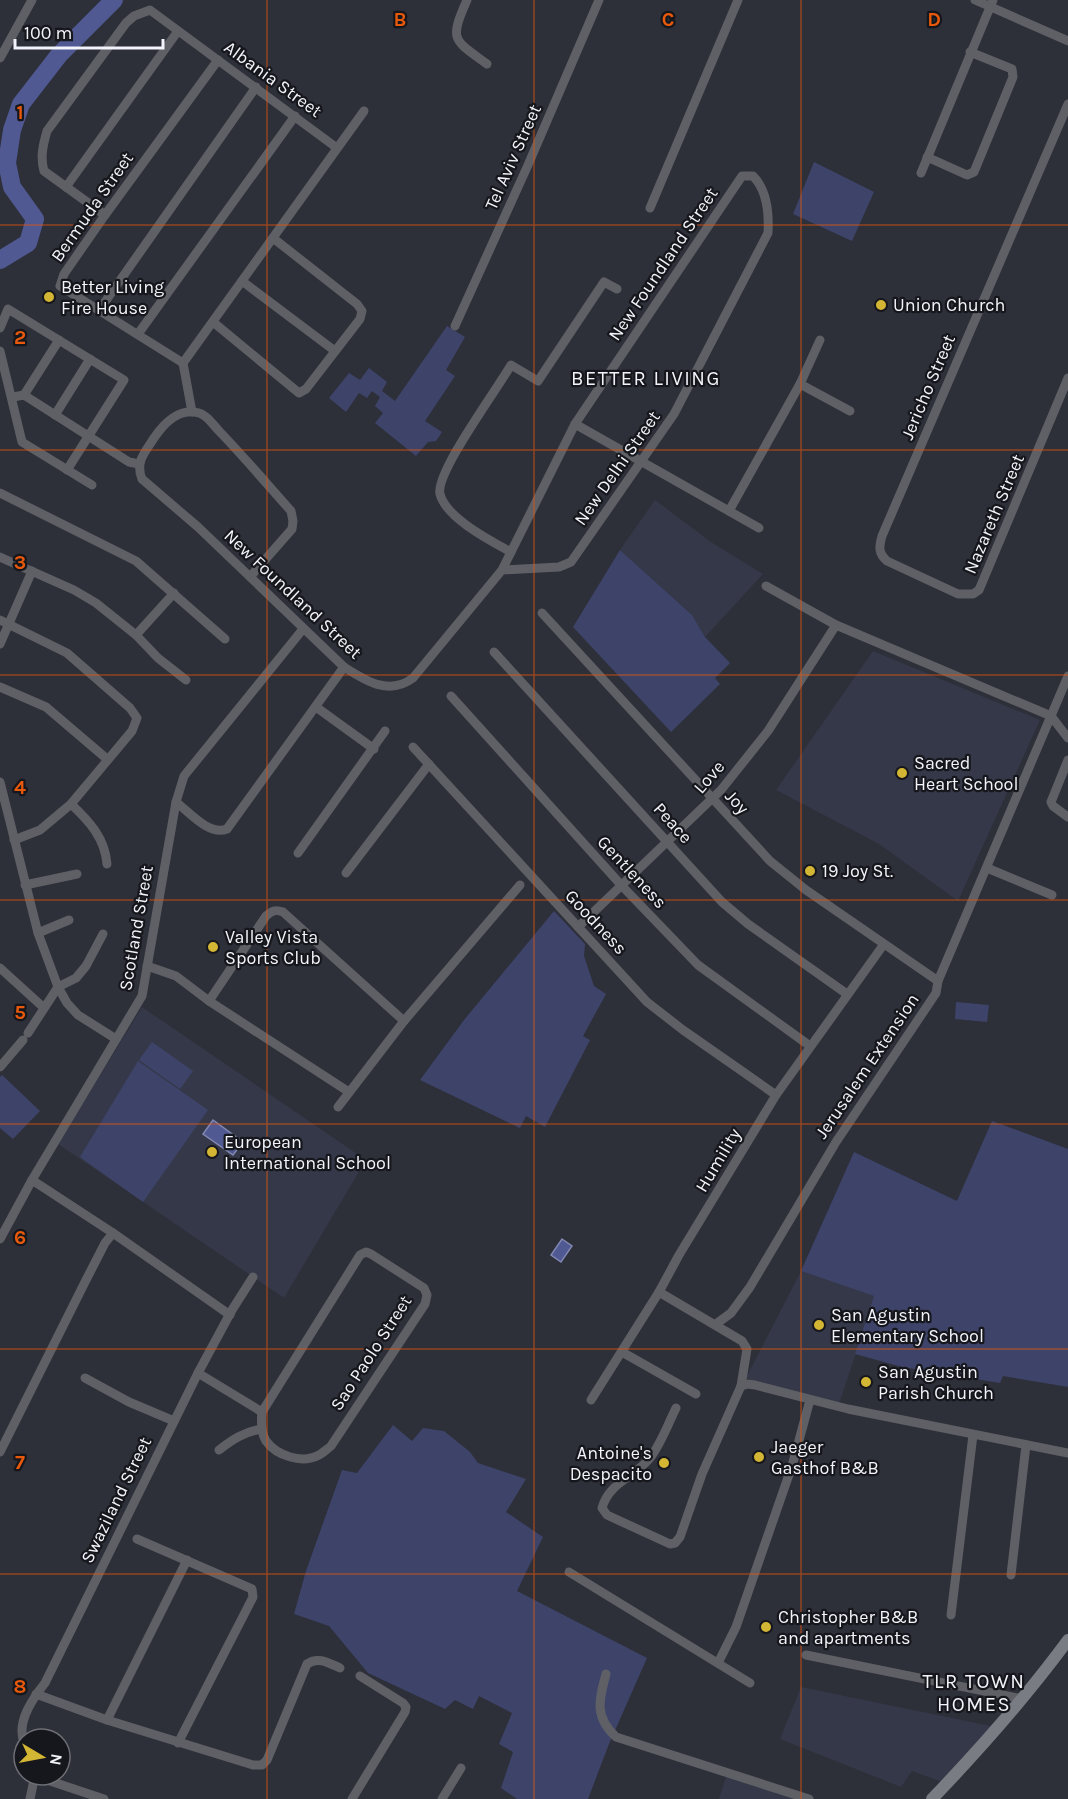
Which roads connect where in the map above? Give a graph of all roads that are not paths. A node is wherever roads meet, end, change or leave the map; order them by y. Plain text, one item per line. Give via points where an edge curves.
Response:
1 (32, 0) edge
2 (467, 0) edge
3 (599, 0) edge
4 (738, 0) edge
5 (975, 0) edge
6 (991, 3) edge
7 (178, 30) junction
8 (1068, 41) edge
9 (970, 52) junction
10 (0, 58) edge
11 (218, 60) junction
12 (488, 64) dead end
13 (256, 87) junction
14 (1068, 104) edge
15 (364, 111) dead end
16 (295, 116) junction
17 (337, 148) junction
18 (927, 157) junction
19 (921, 172) dead end
20 (742, 176) joint
21 (66, 187) junction
22 (650, 208) dead end
23 (105, 215) junction
24 (273, 238) junction
25 (242, 281) junction
26 (617, 289) dead end
27 (100, 309) junction
28 (213, 322) junction
29 (455, 326) dead end
30 (0, 328) edge
31 (138, 334) junction
32 (59, 340) junction
33 (820, 340) dead end
34 (0, 351) edge
35 (335, 351) junction
36 (90, 359) junction
37 (183, 363) junction
38 (1068, 378) edge
39 (800, 384) junction
40 (24, 395) junction
41 (13, 397) junction
42 (850, 411) dead end
43 (192, 412) junction
44 (55, 415) junction
45 (576, 424) junction
46 (88, 436) junction
47 (641, 460) junction
48 (139, 464) junction
49 (66, 470) junction
50 (92, 486) dead end
51 (0, 493) edge
52 (729, 511) junction
53 (759, 528) dead end
54 (879, 551) joint
55 (511, 552) junction
56 (0, 557) edge
57 (502, 570) junction
58 (32, 571) junction
59 (250, 577) junction
60 (766, 586) dead end
61 (174, 593) junction
62 (542, 613) dead end
63 (4, 622) edge
64 (836, 625) junction
65 (303, 629) junction
66 (135, 635) junction
67 (225, 639) dead end
68 (0, 644) edge
69 (494, 652) dead end
70 (344, 667) junction
71 (1068, 676) edge
72 (186, 680) dead end
73 (0, 687) edge
74 (451, 696) dead end
75 (316, 707) junction
76 (1051, 716) junction
77 (386, 731) dead end
78 (1068, 738) edge
79 (413, 747) dead end
80 (374, 749) junction
81 (107, 759) junction
82 (1068, 760) edge
83 (429, 764) junction
84 (0, 782) edge
85 (712, 800) junction
86 (176, 802) junction
87 (71, 804) junction
88 (1068, 817) edge
89 (14, 840) junction
90 (668, 842) junction
91 (298, 853) dead end
92 (107, 864) dead end
93 (987, 868) junction
94 (346, 873) dead end
95 (77, 874) dead end
96 (25, 885) junction
97 (520, 885) dead end
98 (622, 886) junction
99 (1052, 895) dead end
100 (69, 920) dead end
101 (578, 927) junction
102 (38, 933) junction
103 (103, 934) dead end
104 (884, 944) junction
105 (147, 966) junction
106 (0, 968) edge
107 (938, 981) junction
108 (58, 987) junction
109 (847, 994) junction
110 (209, 1001) junction
111 (44, 1008) junction
112 (404, 1021) junction
113 (116, 1039) junction
114 (810, 1046) junction
115 (2, 1060) edge
116 (349, 1092) junction
117 (776, 1095) junction
118 (338, 1107) dead end
119 (32, 1180) junction
120 (113, 1233) junction
121 (0, 1239) edge
122 (253, 1277) dead end
123 (659, 1292) junction
124 (230, 1315) junction
125 (716, 1324) junction
126 (622, 1352) junction
127 (198, 1373) junction
128 (86, 1378) dead end
129 (741, 1386) junction
130 (696, 1394) dead end
131 (591, 1400) dead end
132 (810, 1400) junction
133 (676, 1408) dead end
134 (262, 1412) junction
135 (174, 1421) junction
136 (262, 1429) junction
137 (973, 1435) junction
138 (1026, 1445) junction
139 (219, 1450) dead end
140 (0, 1452) edge
141 (1068, 1453) edge
142 (137, 1539) dead end
143 (187, 1560) junction
144 (569, 1572) dead end
145 (1011, 1575) dead end
146 (951, 1615) dead end
147 (1068, 1640) edge
148 (806, 1655) dead end
149 (718, 1663) junction
150 (340, 1668) dead end
151 (606, 1674) dead end
152 (360, 1676) dead end
153 (750, 1683) dead end
154 (36, 1694) junction
155 (1023, 1699) junction
156 (107, 1720) junction
157 (23, 1727) edge
158 (178, 1743) junction
159 (461, 1768) dead end
160 (70, 1787) edge
161 (444, 1798) edge
162 (104, 1799) edge
163 (352, 1799) edge
164 (809, 1799) edge
165 (932, 1799) edge

1 - 10 street
2 - 12 street via 455,34 458,42
3 - 29 street, Tel Aviv Street
4 - 22 street
5 - 6 street
6 - 8 street
6 - 9 street
7 - 11 street, Albania Street
7 - 21 street
7 - 21 street, Albania Street via 150,10 134,16 47,131 44,171
9 - 18 street
9 - 18 street via 1012,69 1013,77 974,172 967,175
11 - 13 street, Albania Street
11 - 23 street, Bermuda Street
13 - 16 street, Albania Street
13 - 27 street
14 - 54 street, Jericho Street via 882,536
15 - 17 street
16 - 17 street, Albania Street
16 - 31 street
17 - 24 street
18 - 19 street
20 - 45 street, New Foundland Street
20 - 47 street, New Delhi Street via 753,176 760,183 769,216 768,233 674,414
21 - 23 street, Albania Street
23 - 27 street, Bermuda Street via 64,274 60,286
24 - 25 street
24 - 35 street via 361,308 360,319
25 - 28 street
25 - 35 street
26 - 55 street via 604,282 538,381 511,365 466,432 440,484 440,496 446,506 470,528
27 - 31 street, Bermuda Street
28 - 35 street via 299,393
28 - 37 street
30 - 32 street via 8,309
31 - 37 street, Bermuda Street
32 - 36 street
32 - 40 street
33 - 39 street
34 - 41 street
36 - 44 street
36 - 46 street via 124,380
37 - 43 street
38 - 54 street, Nazareth Street via 979,590 958,594 887,561
39 - 42 street
39 - 52 street
40 - 41 street
40 - 44 street
41 - 49 street via 22,442
43 - 48 street via 174,417 163,426
43 - 59 street via 203,414 291,511 292,528
44 - 46 street
45 - 47 street
45 - 55 street, New Foundland Street
46 - 48 street via 129,462
46 - 49 street
47 - 52 street
47 - 57 street, New Delhi Street via 571,562 559,567
48 - 59 street, New Foundland Street via 142,479
49 - 50 street
51 - 61 street via 136,561
52 - 53 street
55 - 57 street, New Foundland Street
56 - 58 street
57 - 70 street, New Foundland Street via 409,681 395,687 381,685
58 - 63 street
58 - 66 street via 96,603
59 - 65 street, New Foundland Street
60 - 64 street
61 - 66 street
61 - 67 street
62 - 85 street, Joy
63 - 68 street
63 - 81 street via 67,653 134,713 136,725
64 - 76 street
64 - 85 street, Love via 768,731
65 - 70 street, New Foundland Street
65 - 86 street, Scotland Street via 188,769
66 - 72 street
69 - 90 street, Peace
70 - 75 street
71 - 76 street, Jerusalem Extension
73 - 81 street via 46,707
74 - 98 street, Gentleness
75 - 80 street
75 - 86 street via 227,829 211,829
76 - 78 street
76 - 93 street, Jerusalem Extension
77 - 80 street
79 - 83 street, Goodness
80 - 91 street
81 - 87 street
82 - 88 street via 1051,801
83 - 94 street
83 - 101 street, Goodness
84 - 89 street
85 - 90 street, Love
85 - 104 street, Joy via 770,861
86 - 105 street, Scotland Street
87 - 89 street via 40,830
87 - 92 street via 94,828 103,843
89 - 96 street
90 - 98 street, Love
90 - 109 street, Peace via 736,914
93 - 99 street
93 - 107 street, Jerusalem Extension
95 - 96 street
96 - 102 street
97 - 112 street
98 - 101 street, Love
98 - 114 street, Gentleness via 698,965
100 - 102 street
101 - 117 street, Goodness via 647,1002
102 - 108 street
103 - 108 street via 81,973
104 - 107 street, Joy
104 - 109 street, Humility
105 - 110 street via 176,976
105 - 113 street, Scotland Street via 142,996
106 - 111 street
107 - 125 street, Jerusalem Extension via 936,993 836,1142 750,1287 731,1313
108 - 111 street
108 - 113 street via 78,1015
109 - 114 street, Humility
110 - 112 street via 266,916 274,910 291,920
110 - 116 street
111 - 115 street via 25,1037
112 - 116 street
113 - 119 street, Scotland Street
114 - 117 street, Humility
116 - 118 street
117 - 123 street, Humility
119 - 120 street
119 - 121 street, Scotland Street
120 - 124 street
120 - 140 street
122 - 124 street, Swaziland Street
123 - 125 street
123 - 126 street, Humility
124 - 127 street, Swaziland Street
125 - 129 street via 747,1346
126 - 130 street
126 - 131 street, Humility
127 - 134 street
127 - 135 street, Swaziland Street
128 - 135 street
129 - 132 street via 754,1385
129 - 133 street via 702,1474 680,1537 675,1543 666,1543 607,1515 602,1508 613,1489 651,1457
132 - 137 street
132 - 149 street via 792,1466 728,1646
134 - 136 street
134 - 136 street, Sao Paolo Street via 360,1255 371,1254 424,1288 425,1304 331,1446 318,1456 290,1457 275,1450 265,1440
135 - 154 street, Swaziland Street via 45,1683
136 - 139 street via 236,1436
137 - 138 street
137 - 146 street
138 - 141 street
138 - 145 street
142 - 143 street
143 - 156 street
143 - 158 street via 249,1586 253,1597
144 - 149 street
147 - 155 main road
148 - 155 street
149 - 153 street
150 - 158 street via 322,1660 307,1664 262,1766
151 - 164 street via 599,1698 600,1713 616,1737
152 - 163 street via 406,1707
154 - 156 street
154 - 157 street, Swaziland Street
155 - 165 main road
156 - 158 street
159 - 161 street
160 - 162 street

